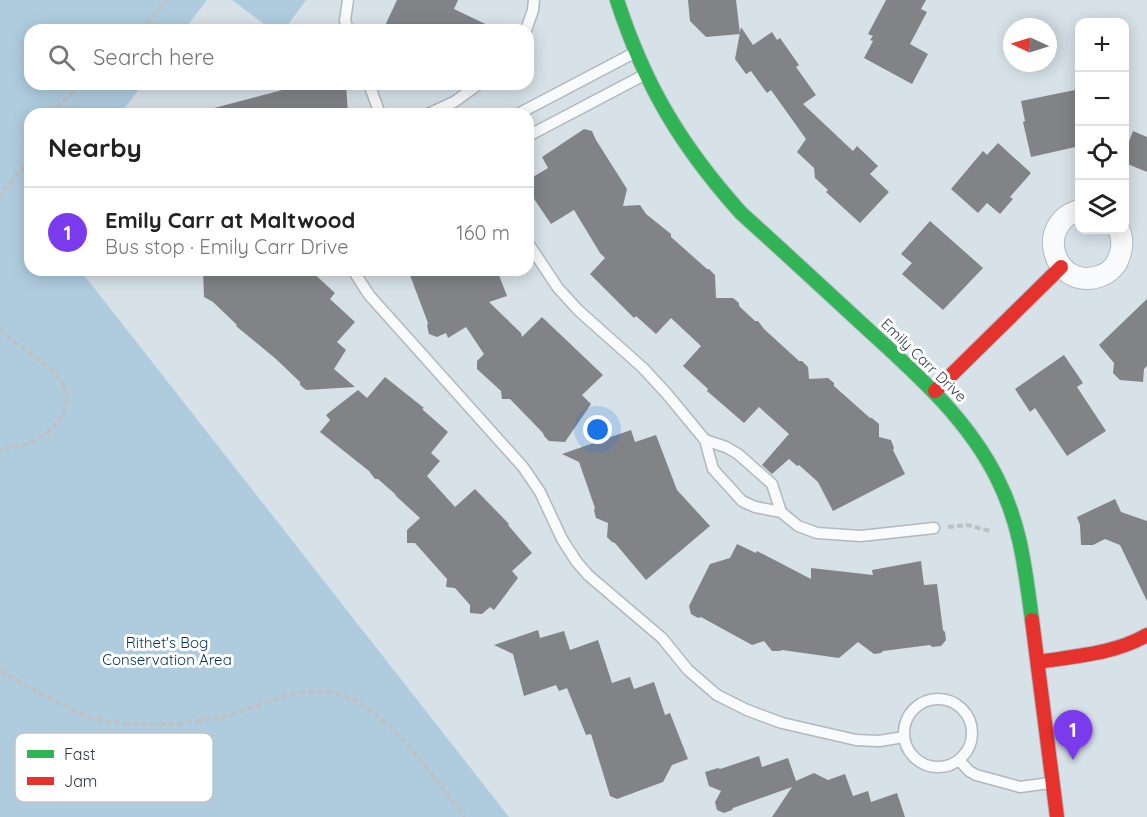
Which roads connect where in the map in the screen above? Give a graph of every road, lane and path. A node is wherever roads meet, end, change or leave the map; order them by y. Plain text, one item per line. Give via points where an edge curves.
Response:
1 (167, 0) edge
2 (348, 0) edge
3 (534, 0) edge
4 (617, 0) edge
5 (145, 24) edge
6 (346, 24) edge
7 (528, 24) edge
8 (634, 52) junction
9 (644, 75) junction
10 (76, 90) edge
11 (371, 90) edge
12 (471, 90) edge
13 (56, 108) edge
14 (378, 108) edge
15 (441, 108) edge
16 (529, 108) edge
17 (534, 133) edge
18 (24, 167) edge
19 (0, 199) edge
20 (1075, 212) edge
21 (1121, 234) edge
22 (534, 252) edge
23 (1061, 267) junction
24 (357, 276) edge
25 (0, 329) edge
26 (935, 391) junction
27 (705, 440) junction
28 (0, 450) edge
29 (781, 512) junction
30 (934, 528) joint
31 (1017, 528) junction
32 (1147, 635) edge
33 (1038, 662) junction
34 (0, 671) edge
35 (904, 737) junction
36 (959, 760) junction
37 (1052, 782) junction
38 (465, 817) edge
39 (1057, 817) edge

1 - 5 path
2 - 6 lane
3 - 7 lane
4 - 8 street, Emily Carr Drive
8 - 9 street, Emily Carr Drive
8 - 16 lane
9 - 17 lane
9 - 26 street, Emily Carr Drive via 676,132 714,183
10 - 13 path
11 - 14 lane
12 - 15 lane
18 - 19 path
20 - 23 street via 1059,223 1053,238 1054,253
21 - 23 street via 1122,250 1116,264 1104,275 1089,279 1074,276
22 - 27 lane via 578,310 643,368
23 - 26 street
24 - 35 lane via 369,295 523,467 540,492 562,539 588,575 662,638 688,670 717,695 782,723 856,740
25 - 28 path via 51,367 65,385 68,403 59,423 35,441
26 - 31 street, Emily Carr Drive via 986,455
27 - 29 lane via 738,454 772,484
27 - 29 lane via 713,469 742,501
29 - 30 lane via 798,526 837,536
30 - 31 path via 968,525 994,532
31 - 33 street, Emily Carr Drive
32 - 33 street via 1105,650
33 - 37 street, Emily Carr Drive
34 - 38 path via 88,717 156,725 225,716 302,692 344,696 387,722
35 - 36 lane via 914,758 924,765 948,766
35 - 36 lane via 904,724 919,703 938,698 957,704 969,718 972,738
36 - 37 lane via 976,775 1020,787
37 - 39 street, Emily Carr Drive

